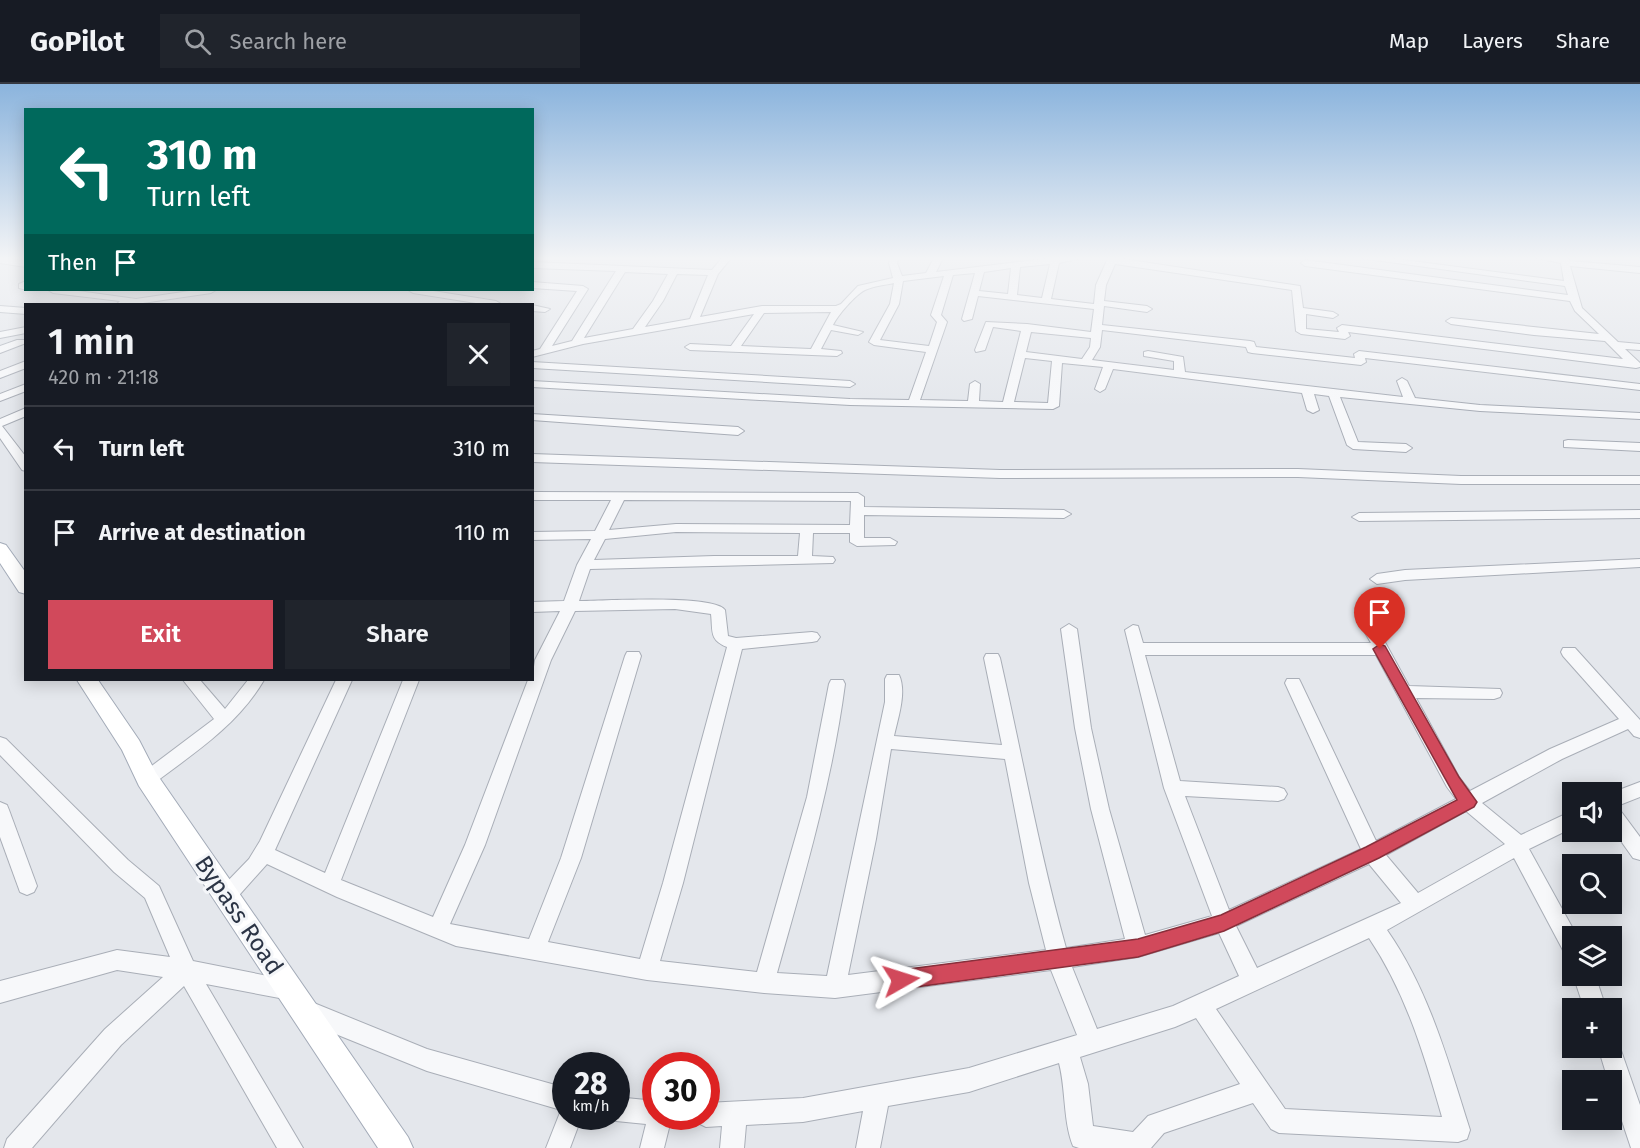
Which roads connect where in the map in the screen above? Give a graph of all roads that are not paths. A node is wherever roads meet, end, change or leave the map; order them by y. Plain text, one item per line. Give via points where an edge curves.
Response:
1 (534, 308) edge
2 (573, 308) edge
3 (598, 308) edge
4 (653, 308) edge
5 (699, 308) edge
6 (842, 308) edge
7 (892, 308) edge
8 (939, 308) edge
9 (970, 308) edge
10 (1005, 308) joint
11 (1098, 308) edge
12 (1130, 308) edge
13 (1298, 308) edge
14 (1577, 308) edge
15 (0, 309) edge
16 (545, 309) dead end
17 (762, 309) junction
18 (837, 309) junction
19 (1146, 309) dead end
20 (24, 311) edge
21 (1301, 311) junction
22 (1333, 315) dead end
23 (967, 319) dead end
24 (693, 321) junction
25 (1451, 321) dead end
26 (828, 327) junction
27 (1027, 327) junction
28 (24, 330) edge
29 (637, 331) junction
30 (1096, 331) junction
31 (858, 332) dead end
32 (0, 335) edge
33 (1610, 341) junction
34 (21, 342) dead end
35 (576, 343) junction
36 (883, 343) junction
37 (690, 347) dead end
38 (1640, 347) edge
39 (734, 349) junction
40 (932, 349) junction
41 (0, 350) edge
42 (980, 350) dead end
43 (543, 352) junction
44 (814, 352) junction
45 (837, 353) dead end
46 (534, 354) edge
47 (1020, 354) junction
48 (1148, 354) dead end
49 (877, 356) dead end
50 (1057, 359) junction
51 (1085, 362) junction
52 (24, 365) edge
53 (534, 365) edge
54 (1109, 366) junction
55 (1637, 366) edge
56 (0, 375) edge
57 (1180, 375) junction
58 (771, 379) junction
59 (1402, 381) dead end
60 (534, 384) edge
61 (850, 384) dead end
62 (975, 384) dead end
63 (1640, 387) edge
64 (24, 388) edge
65 (1100, 389) dead end
66 (1307, 390) junction
67 (1333, 393) junction
68 (765, 397) junction
69 (0, 398) edge
70 (1410, 400) junction
71 (913, 404) junction
72 (973, 405) junction
73 (1008, 405) junction
74 (1313, 410) dead end
75 (24, 412) edge
76 (1640, 416) edge
77 (534, 417) edge
78 (0, 423) edge
79 (0, 429) edge
80 (738, 431) dead end
81 (1568, 444) dead end
82 (1640, 447) edge
83 (1406, 448) dead end
84 (21, 456) edge
85 (534, 459) edge
86 (1409, 465) dead end
87 (1417, 477) junction
88 (1640, 480) edge
89 (534, 496) edge
90 (620, 496) junction
91 (857, 511) junction
92 (1064, 514) dead end
93 (1640, 514) edge
94 (1359, 516) dead end
95 (807, 528) junction
96 (857, 529) junction
97 (599, 535) junction
98 (534, 536) edge
99 (890, 542) dead end
100 (0, 549) edge
101 (805, 556) dead end
102 (828, 560) dead end
103 (1640, 563) edge
104 (584, 566) junction
105 (1377, 579) dead end
106 (24, 585) edge
107 (570, 606) junction
108 (534, 607) edge
109 (1364, 617) dead end
110 (1069, 629) dead end
111 (1133, 630) dead end
112 (812, 637) dead end
113 (735, 644) junction
114 (1380, 649) junction
115 (1136, 650) junction
116 (1569, 652) dead end
117 (633, 656) dead end
118 (993, 657) dead end
119 (893, 679) dead end
120 (88, 681) edge
121 (192, 681) edge
122 (256, 681) edge
123 (344, 681) edge
124 (411, 681) edge
125 (1293, 683) dead end
126 (837, 684) dead end
127 (1404, 692) junction
128 (1494, 693) dead end
129 (223, 718) junction
130 (1635, 726) edge
131 (884, 742) junction
132 (0, 744) edge
133 (1014, 753) junction
134 (147, 779) junction
135 (1173, 788) junction
136 (1640, 789) edge
137 (1278, 794) dead end
138 (1622, 796) edge
139 (1468, 802) junction
140 (0, 810) edge
141 (1562, 824) edge
142 (1622, 827) edge
143 (1518, 846) junction
144 (1640, 852) edge
145 (263, 853) junction
146 (1372, 853) junction
147 (330, 884) junction
148 (27, 886) dead end
149 (226, 896) junction
150 (1416, 905) junction
151 (1224, 922) junction
152 (1373, 926) junction
153 (1562, 928) edge
154 (438, 929) junction
155 (1138, 948) junction
156 (535, 950) junction
157 (1059, 959) junction
158 (186, 970) junction
159 (647, 970) junction
160 (1252, 981) junction
161 (764, 983) junction
162 (835, 987) junction
163 (0, 992) edge
164 (297, 1000) junction
165 (1200, 1005) junction
166 (1091, 1042) junction
167 (1066, 1050) junction
168 (1613, 1058) edge
169 (1257, 1090) junction
170 (552, 1096) edge
171 (878, 1096) junction
172 (735, 1114) junction
173 (720, 1115) edge
174 (565, 1130) edge
175 (656, 1130) edge
176 (1640, 1140) edge
177 (1082, 1142) edge
178 (16, 1148) edge
179 (291, 1148) edge
180 (397, 1148) edge
181 (558, 1148) edge
182 (652, 1148) edge
183 (732, 1148) edge
184 (868, 1148) edge

1 - 16 street
2 - 43 street
3 - 35 street
4 - 29 street
5 - 24 street
6 - 18 street
7 - 36 street via 874,342
8 - 40 street via 936,315 942,322
9 - 23 street
10 - 27 street
10 - 42 street via 989,324
11 - 30 street
12 - 19 street
13 - 21 street
14 - 33 street
15 - 20 street
17 - 18 street
17 - 24 street
17 - 39 street
18 - 26 street
21 - 22 street
21 - 55 street via 1301,331 1345,336 1342,328
24 - 29 street
25 - 33 street
26 - 31 street
26 - 44 street
27 - 30 street
27 - 47 street
28 - 32 street
29 - 35 street
30 - 51 street via 1095,347
30 - 63 street via 1250,344 1252,350 1361,362 1359,354
33 - 38 street
33 - 55 street
34 - 41 street
35 - 43 street
36 - 40 street
36 - 49 street
37 - 39 street
39 - 44 street
40 - 71 street
43 - 46 street
44 - 45 street
47 - 50 street
47 - 73 street
48 - 57 street via 1179,359
50 - 51 street
50 - 73 street via 1053,406
51 - 54 street
52 - 56 street
53 - 58 street
54 - 57 street
54 - 65 street
57 - 66 street
58 - 61 street
58 - 68 street
59 - 70 street
60 - 68 street
62 - 72 street
64 - 69 street
66 - 67 street
66 - 74 street
67 - 70 street
67 - 83 street via 1353,445
68 - 71 street
70 - 76 street via 1520,411
71 - 72 street
72 - 73 street
75 - 78 street
77 - 80 street
79 - 84 street
81 - 82 street
85 - 87 street via 976,473
86 - 87 street
87 - 88 street
89 - 90 street
90 - 91 street via 858,497
90 - 97 street
91 - 92 street
91 - 96 street
93 - 94 street
95 - 96 street
95 - 97 street via 676,528
95 - 101 street
96 - 99 street via 857,542
97 - 98 street
97 - 104 street
100 - 106 main road
102 - 104 street
103 - 105 street
104 - 107 street
107 - 108 street
107 - 113 street via 675,604 718,610 721,639
107 - 154 street via 543,660 475,845
109 - 114 street
110 - 155 street via 1098,798
111 - 115 street
112 - 113 street
113 - 159 street
114 - 115 street
114 - 127 street
115 - 135 street
116 - 130 street
117 - 156 street via 571,858
118 - 133 street
119 - 131 street via 893,702
120 - 134 main road, Bypass Road
121 - 129 street
122 - 129 street via 251,691
123 - 145 street
124 - 147 street
125 - 146 street
126 - 161 street via 833,720 803,843
127 - 128 street
127 - 139 street
129 - 134 street
130 - 139 street via 1556,754
131 - 133 street
131 - 162 street
132 - 158 street via 152,892
133 - 157 street
134 - 149 main road, Bypass Road
135 - 137 street
135 - 151 street
136 - 138 street
139 - 143 street
139 - 146 street
140 - 148 street
141 - 143 street
142 - 144 street
143 - 150 street
143 - 153 street
145 - 147 street
145 - 149 street
146 - 150 street
146 - 151 street
147 - 154 street
149 - 164 main road, Bypass Road
150 - 152 street
151 - 155 street
151 - 160 street
152 - 160 street
152 - 169 street via 1411,987 1458,1130 1279,1121
154 - 156 street via 456,936
155 - 157 street
156 - 159 street
157 - 162 street
157 - 166 street
158 - 163 street via 117,960
158 - 164 street
158 - 178 street via 113,1037
158 - 179 street
159 - 161 street
160 - 165 street
161 - 162 street
164 - 170 street via 427,1060
164 - 180 main road, Bypass Road
165 - 166 street
165 - 169 street
166 - 167 street
167 - 171 street via 969,1080
167 - 177 street via 1076,1084
168 - 176 street
169 - 177 street via 1156,1124 1138,1146
171 - 172 street via 803,1110
171 - 184 street
172 - 173 street
172 - 183 street
174 - 181 street
175 - 182 street

